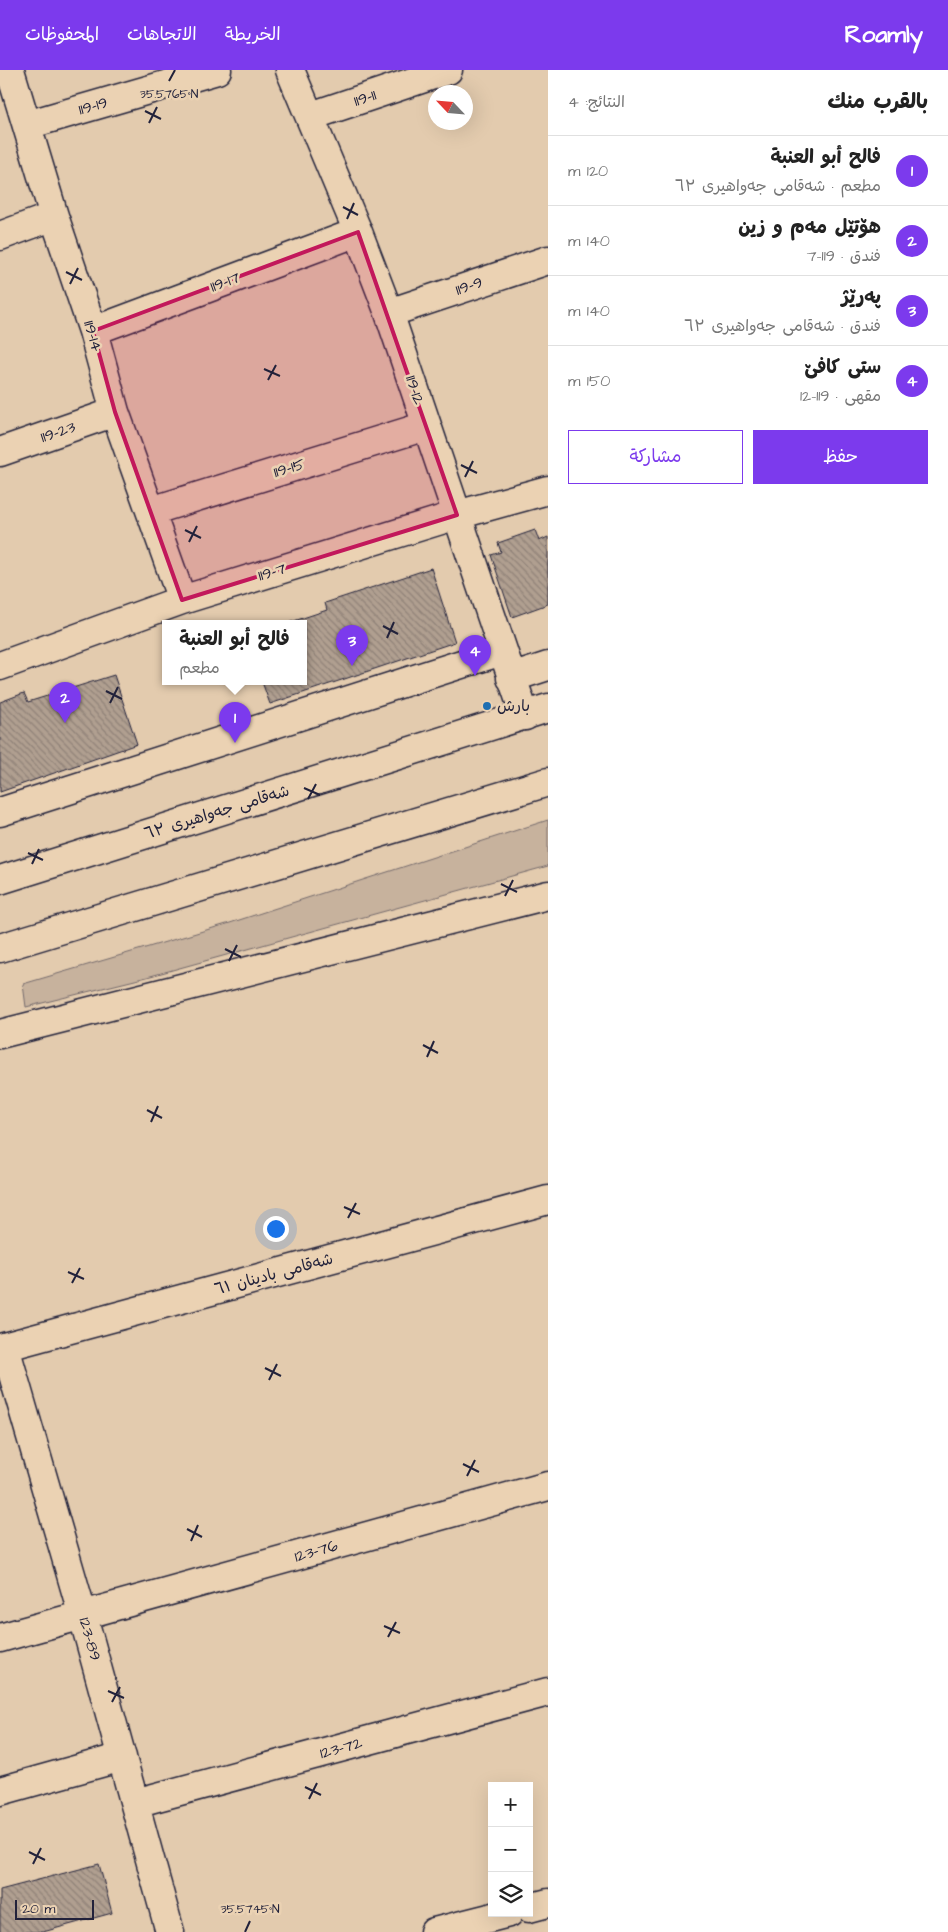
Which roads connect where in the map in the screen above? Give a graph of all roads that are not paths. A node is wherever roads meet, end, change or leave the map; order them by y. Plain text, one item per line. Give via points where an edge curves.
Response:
1 (10, 70) edge
2 (217, 70) edge
3 (290, 70) edge
4 (448, 70) edge
5 (311, 116) junction
6 (27, 125) junction
7 (54, 216) junction
8 (358, 232) junction
9 (0, 236) edge
10 (548, 260) edge
11 (389, 313) junction
12 (93, 331) junction
13 (116, 412) junction
14 (426, 426) junction
15 (0, 452) edge
16 (548, 490) edge
17 (151, 510) junction
18 (457, 515) junction
19 (182, 600) junction
20 (502, 651) junction
21 (0, 666) edge
22 (548, 666) edge
23 (511, 678) junction
24 (536, 712) edge
25 (548, 782) edge
26 (0, 812) edge
27 (0, 880) edge
28 (548, 895) edge
29 (0, 948) edge
30 (0, 1034) edge
31 (548, 1200) edge
32 (3, 1347) edge
33 (548, 1486) edge
34 (83, 1616) junction
35 (0, 1638) edge
36 (548, 1692) edge
37 (122, 1757) junction
38 (0, 1791) edge
39 (135, 1803) junction
40 (548, 1904) edge
41 (533, 1907) edge
42 (493, 1917) edge
43 (170, 1932) edge
44 (434, 1932) edge

1 - 6 street, 119-14
2 - 6 street, 119-19
3 - 5 street, 119-12
4 - 5 street, 119-11
5 - 8 street, 119-12
6 - 7 street, 119-14
7 - 9 street
7 - 12 street, 119-14
8 - 11 street, 119-12
8 - 12 street, 119-17
10 - 11 street, 119-9
11 - 14 street, 119-12
12 - 13 street, 119-14
13 - 15 street, 119-23
13 - 17 street, 119-14
14 - 17 street, 119-15
14 - 18 street, 119-12
16 - 18 street, 119-7
17 - 19 street, 119-14
18 - 19 street, 119-7
18 - 20 street, 119-12
19 - 21 street, 119-7
20 - 23 street, 119-12
20 - 26 street
22 - 23 street
23 - 24 street, 119-12
24 - 27 street, شەقامی جەواهیری ٦٣
25 - 29 street
28 - 30 street
31 - 32 street, شەقامی بادینان ٦١
32 - 34 street, 123-89
33 - 34 street, 123-76
34 - 35 street, 123-76
34 - 37 street, 123-89
36 - 39 street, 123-72
37 - 38 street
37 - 39 street, 123-89
39 - 43 street, 123-89
40 - 41 street
42 - 44 street

